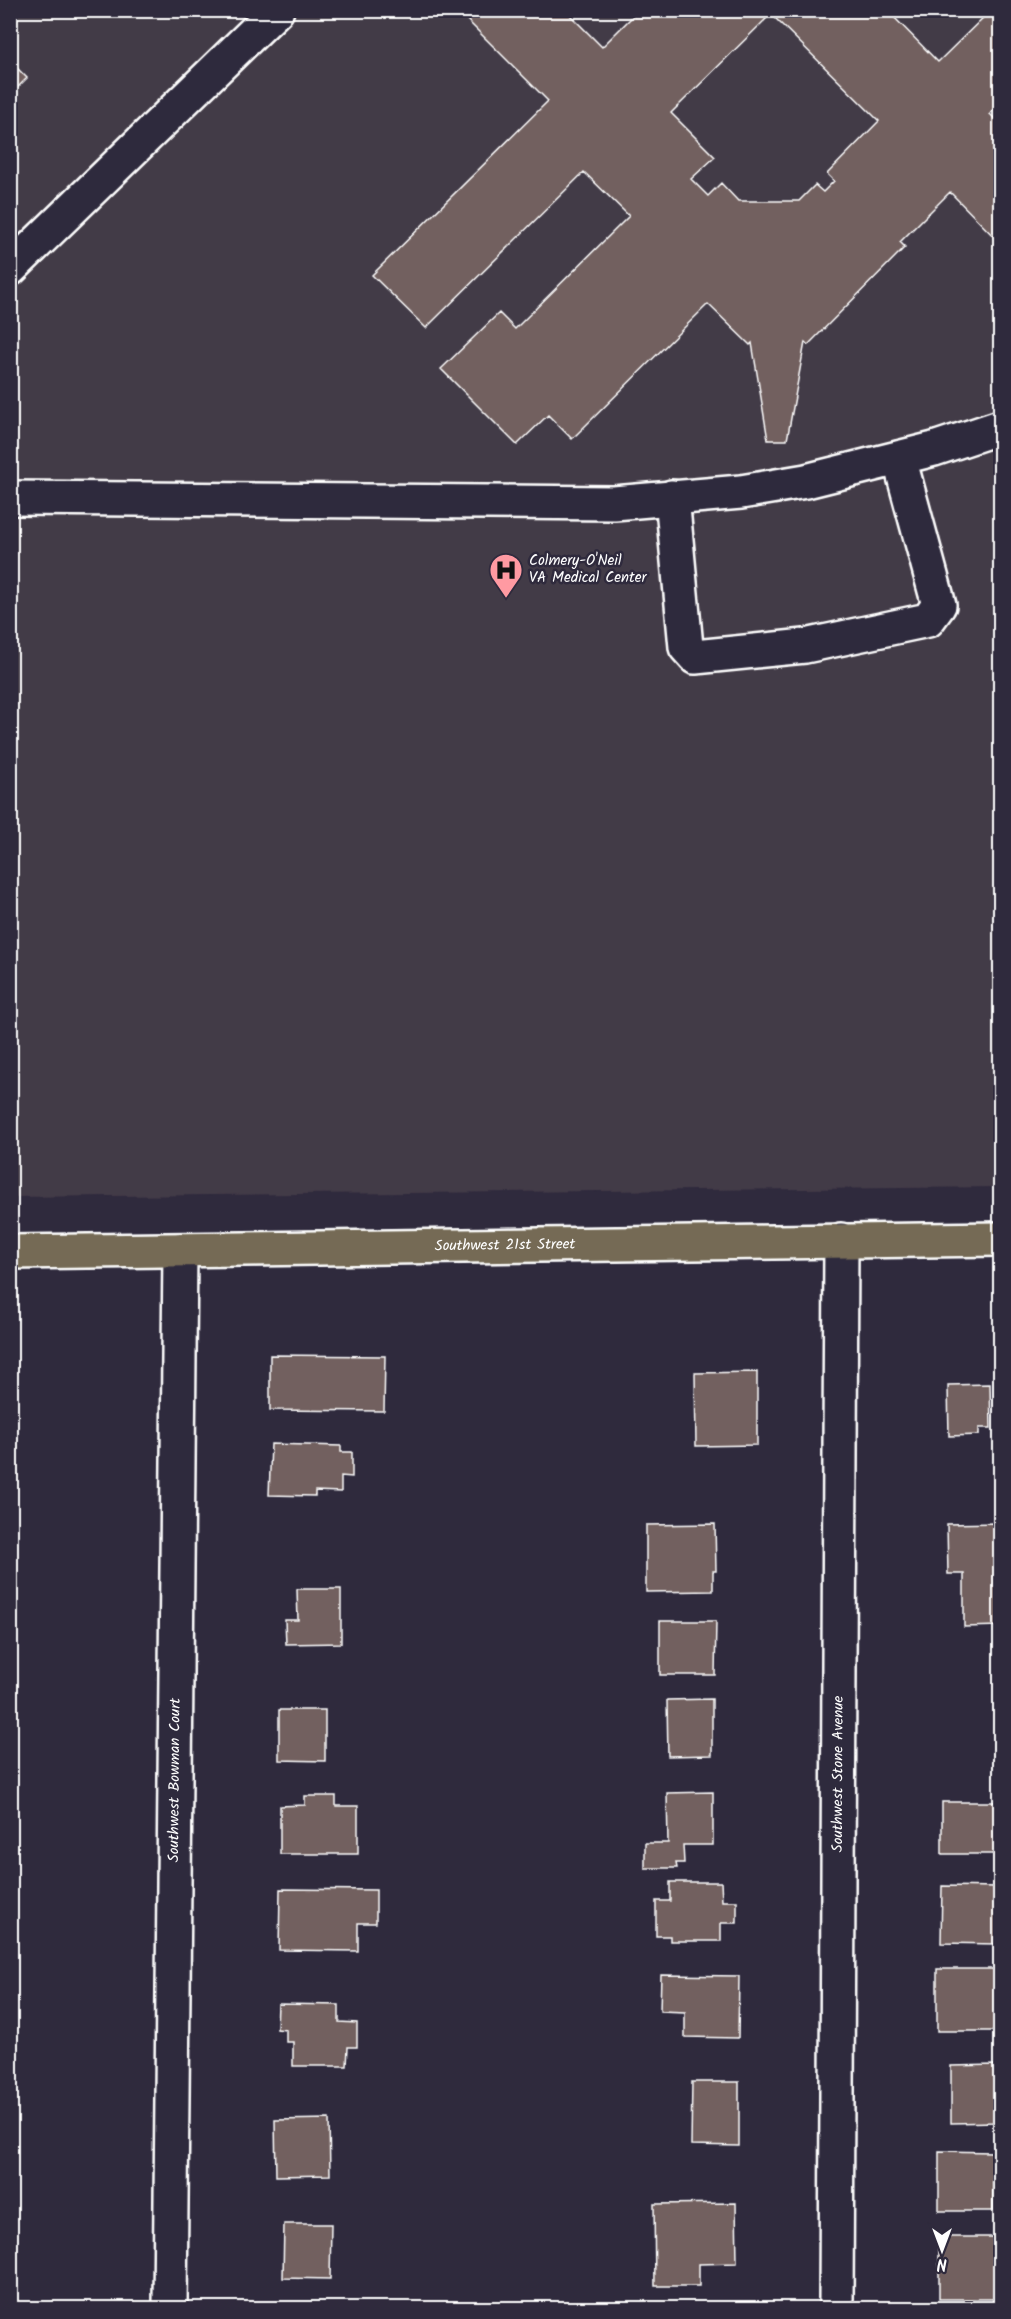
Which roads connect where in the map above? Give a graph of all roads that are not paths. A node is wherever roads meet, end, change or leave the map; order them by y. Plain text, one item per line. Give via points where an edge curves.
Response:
1 (277, 10) edge
2 (10, 269) edge
3 (1000, 427) edge
4 (899, 458) junction
5 (672, 497) junction
6 (10, 498) edge
7 (1000, 1239) edge
8 (841, 1240) junction
9 (180, 1250) junction
10 (10, 1252) edge
11 (170, 2308) edge
12 (836, 2308) edge

1 - 2 street
3 - 4 street
4 - 5 street via 741,492
4 - 5 street via 939,605 928,620 804,646 695,657 686,647
5 - 6 street via 614,503
7 - 8 main road, Southwest 21st Street
8 - 9 main road, Southwest 21st Street
8 - 12 street, Southwest Stone Avenue
9 - 10 main road, Southwest 21st Street
9 - 11 street, Southwest Bowman Court

